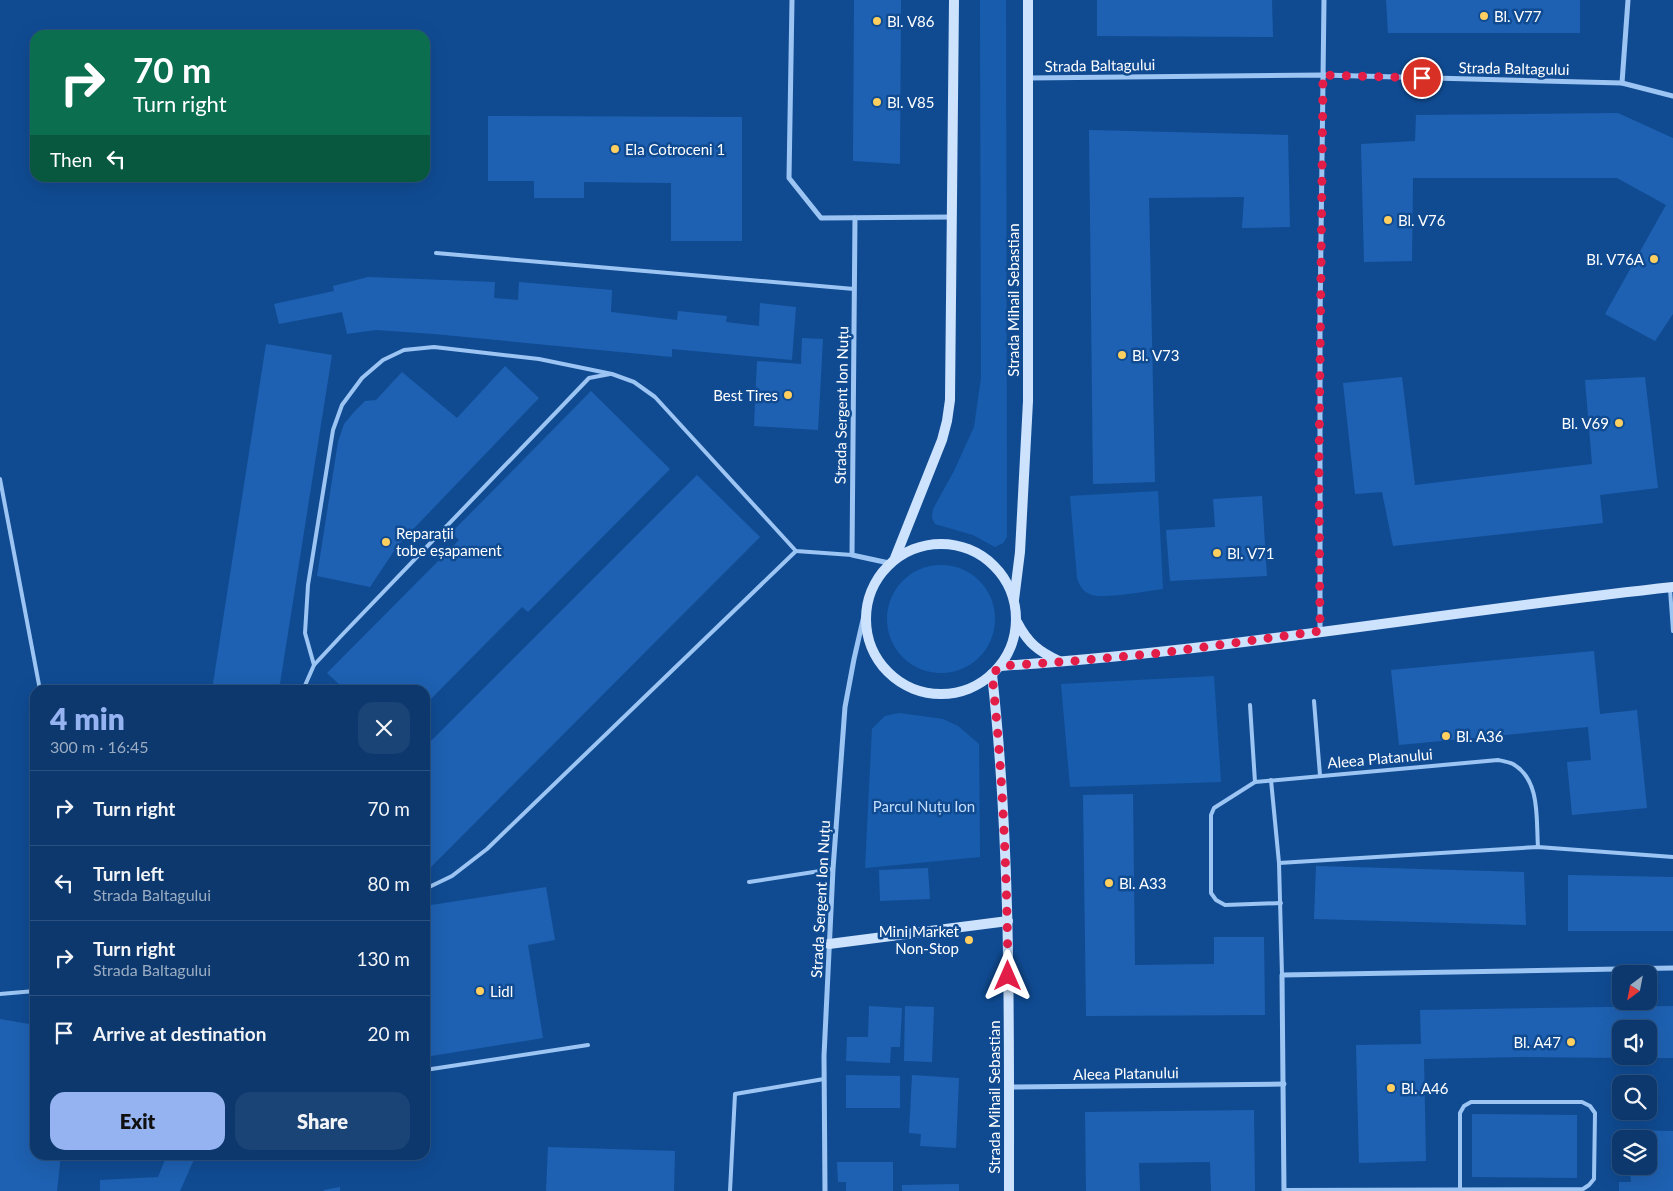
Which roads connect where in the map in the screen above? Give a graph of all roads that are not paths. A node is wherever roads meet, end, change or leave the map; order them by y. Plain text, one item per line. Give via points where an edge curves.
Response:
1 (792, 0) edge
2 (954, 0) edge
3 (1028, 0) edge
4 (1324, 0) edge
5 (1628, 0) edge
6 (1323, 75) junction
7 (1028, 78) junction
8 (1622, 83) junction
9 (1673, 96) edge
10 (952, 217) junction
11 (855, 218) junction
12 (436, 253) dead end
13 (854, 288) junction
14 (612, 374) junction
15 (0, 479) edge
16 (796, 551) junction
17 (852, 555) junction
18 (892, 560) junction
19 (1671, 587) edge
20 (1014, 600) junction
21 (865, 611) junction
22 (1017, 622) junction
23 (1320, 631) junction
24 (1673, 631) edge
25 (1061, 662) junction
26 (314, 665) junction
27 (1001, 666) junction
28 (992, 674) junction
29 (39, 685) edge
30 (305, 685) edge
31 (1314, 701) dead end
32 (1250, 705) dead end
33 (1320, 775) junction
34 (1271, 780) junction
35 (1255, 782) junction
36 (1538, 847) junction
37 (1673, 857) edge
38 (1280, 863) junction
39 (833, 869) junction
40 (749, 882) dead end
41 (430, 887) edge
42 (1281, 903) junction
43 (1008, 921) junction
44 (829, 944) junction
45 (1673, 968) edge
46 (1282, 975) junction
47 (30, 991) edge
48 (0, 994) edge
49 (588, 1045) dead end
50 (430, 1069) edge
51 (824, 1079) junction
52 (1284, 1084) junction
53 (1009, 1087) junction
54 (1284, 1190) edge
55 (1460, 1190) junction
56 (730, 1191) edge
57 (825, 1191) edge
58 (1009, 1191) edge

1 - 11 street via 789,178 821,218
2 - 10 street
3 - 7 street, Strada Mihail Sebastian
4 - 6 street
5 - 8 street
6 - 7 street, Strada Baltagului
6 - 8 street, Strada Baltagului
6 - 23 street
7 - 20 street, Strada Mihail Sebastian via 1028,401 1020,552
8 - 9 street, Strada Baltagului
10 - 11 street
10 - 18 street via 952,370 948,421
11 - 13 street, Strada Sergent Ion Nuțu
12 - 13 lane
13 - 17 street, Strada Sergent Ion Nuțu
14 - 16 lane via 634,382 654,397
14 - 26 lane via 589,378
14 - 26 lane via 539,359 434,347 404,350 383,360 362,378 342,405 333,430 308,585 305,633
15 - 29 lane
16 - 17 lane
16 - 41 lane via 487,849 452,876
17 - 18 street
18 - 20 street via 917,547 941,543 966,547 988,559 1004,577
18 - 21 street via 875,580
19 - 23 street
19 - 24 lane
20 - 22 street
21 - 28 street via 867,635 876,658 891,677 912,689 936,695 960,692 983,682
21 - 39 street, Strada Sergent Ion Nuțu via 845,707
22 - 25 street via 1037,649
22 - 27 street via 1012,646
23 - 25 street via 1161,653
25 - 27 street
26 - 30 lane
27 - 28 street
28 - 43 street, Strada Mihail Sebastian via 1001,764
31 - 33 lane
32 - 35 lane
33 - 34 lane, Aleea Platanului
33 - 36 lane, Aleea Platanului via 1498,760 1512,764 1530,782
34 - 35 lane, Aleea Platanului
34 - 38 lane
35 - 42 lane via 1214,808 1211,815 1211,893 1225,905
36 - 37 lane
36 - 38 lane
38 - 42 lane
39 - 40 lane
39 - 44 street, Strada Sergent Ion Nuțu
42 - 46 lane
43 - 44 street
43 - 53 street, Strada Mihail Sebastian
44 - 51 street, Strada Sergent Ion Nuțu
45 - 46 street
46 - 52 street
47 - 48 lane
49 - 50 lane
51 - 56 lane via 735,1094
51 - 57 street, Strada Sergent Ion Nuțu
52 - 53 street, Aleea Platanului
52 - 54 street
53 - 58 street, Strada Mihail Sebastian
54 - 55 lane
55 - 55 lane via 1460,1113 1464,1106 1471,1102 1582,1102 1590,1106 1594,1113 1594,1179 1583,1189

